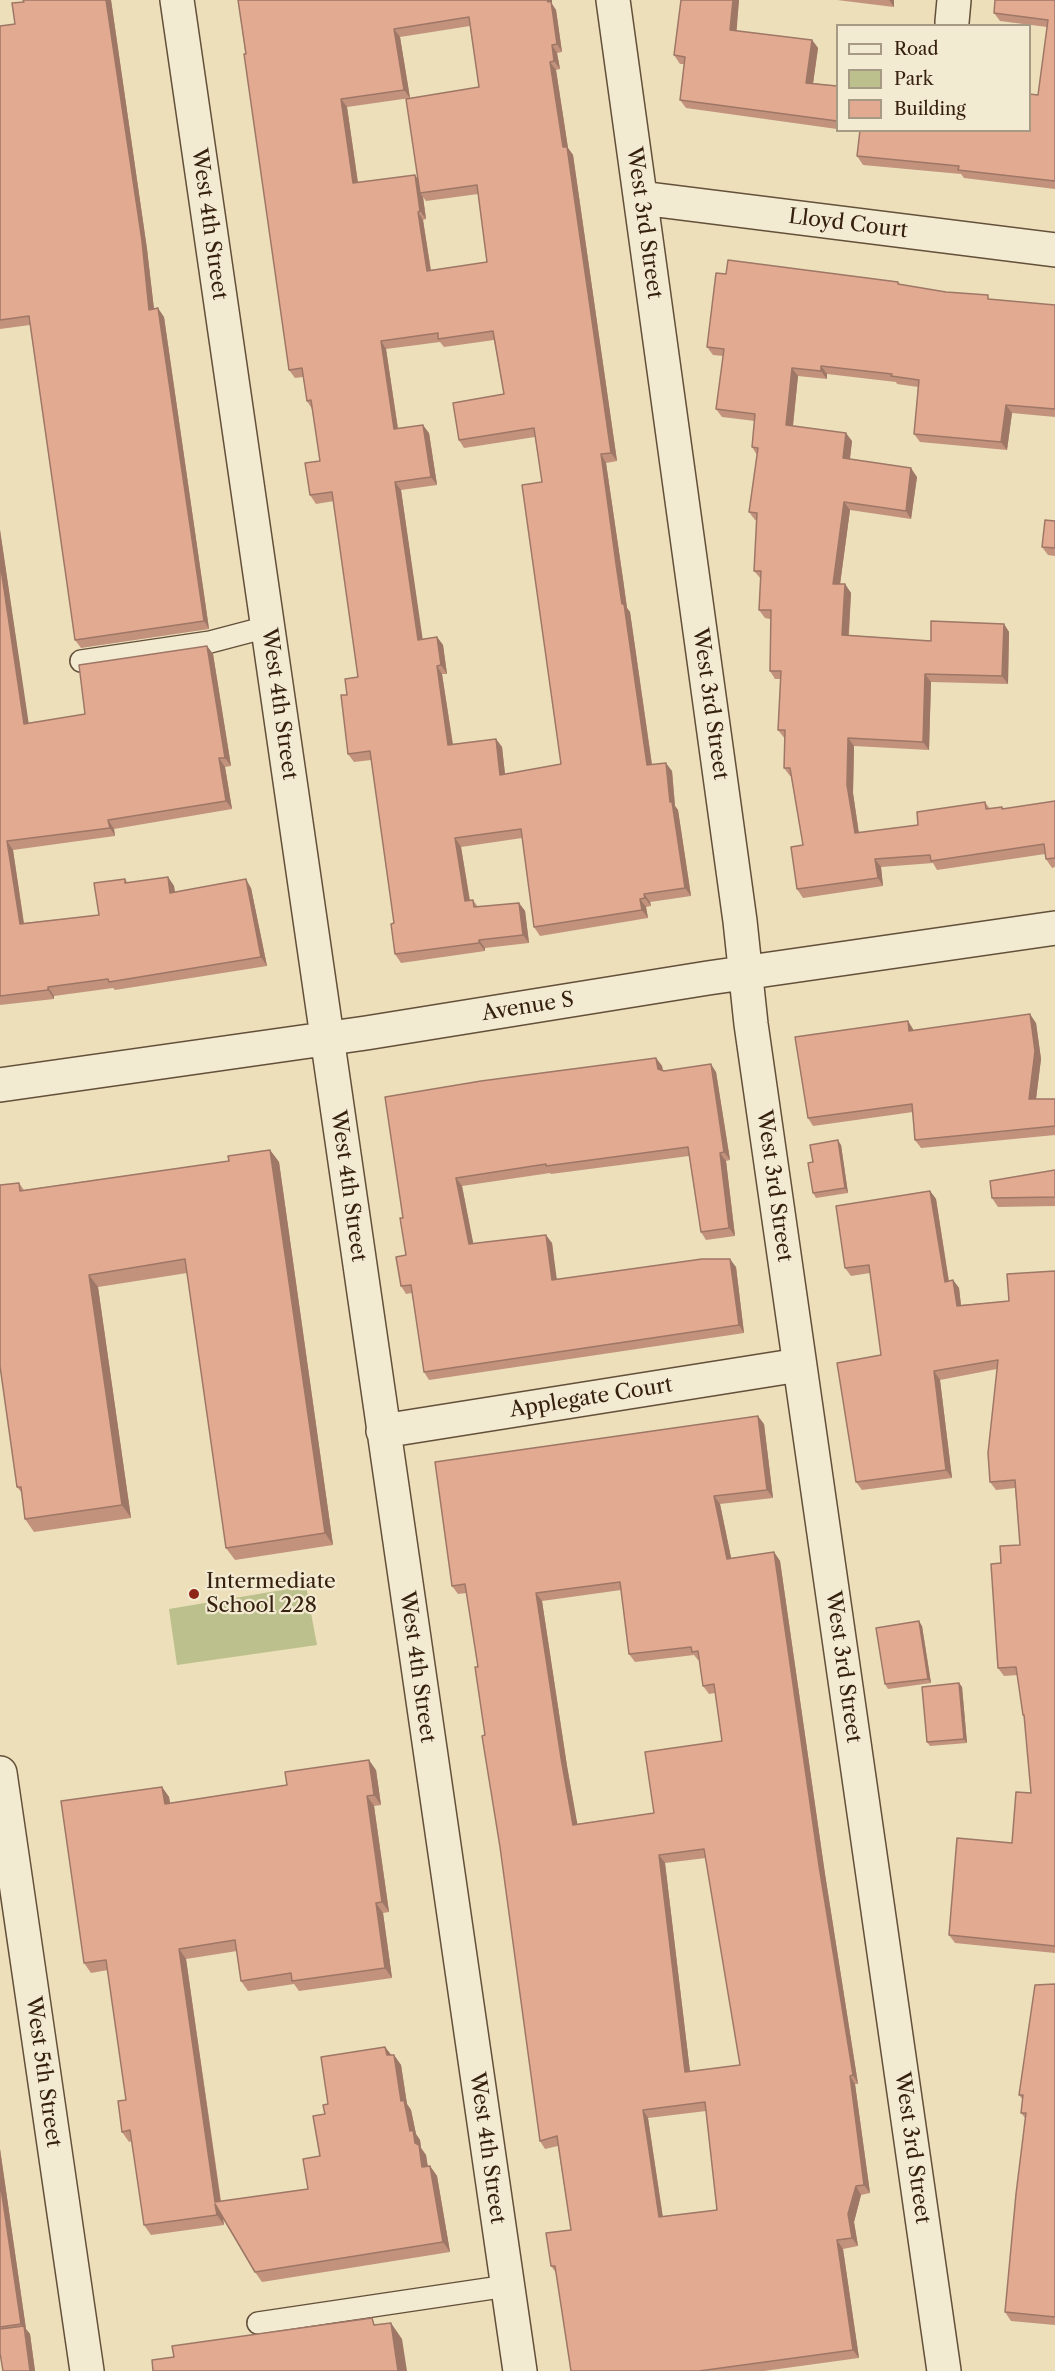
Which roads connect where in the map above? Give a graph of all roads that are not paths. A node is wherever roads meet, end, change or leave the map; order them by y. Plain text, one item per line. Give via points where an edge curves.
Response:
1 (177, 0) edge
2 (613, 0) edge
3 (641, 198) junction
4 (1055, 250) edge
5 (267, 627) junction
6 (81, 661) dead end
7 (1055, 928) edge
8 (744, 973) junction
9 (327, 1038) junction
10 (0, 1085) edge
11 (799, 1365) junction
12 (383, 1431) junction
13 (0, 1773) edge
14 (507, 2286) junction
15 (258, 2323) dead end
16 (87, 2371) edge
17 (520, 2371) edge
18 (944, 2371) edge

1 - 5 street, West 4th Street
2 - 3 street, West 3rd Street
3 - 4 street, Lloyd Court
3 - 8 street, West 3rd Street
5 - 6 lane via 210,642
5 - 9 street, West 4th Street
7 - 8 street, Avenue S
8 - 9 street, Avenue S
8 - 11 street, West 3rd Street
9 - 10 street, Avenue S
9 - 12 street, West 4th Street
11 - 12 street, Applegate Court
11 - 18 street, West 3rd Street
12 - 14 street, West 4th Street
13 - 16 street, West 5th Street
14 - 15 lane
14 - 17 street, West 4th Street

